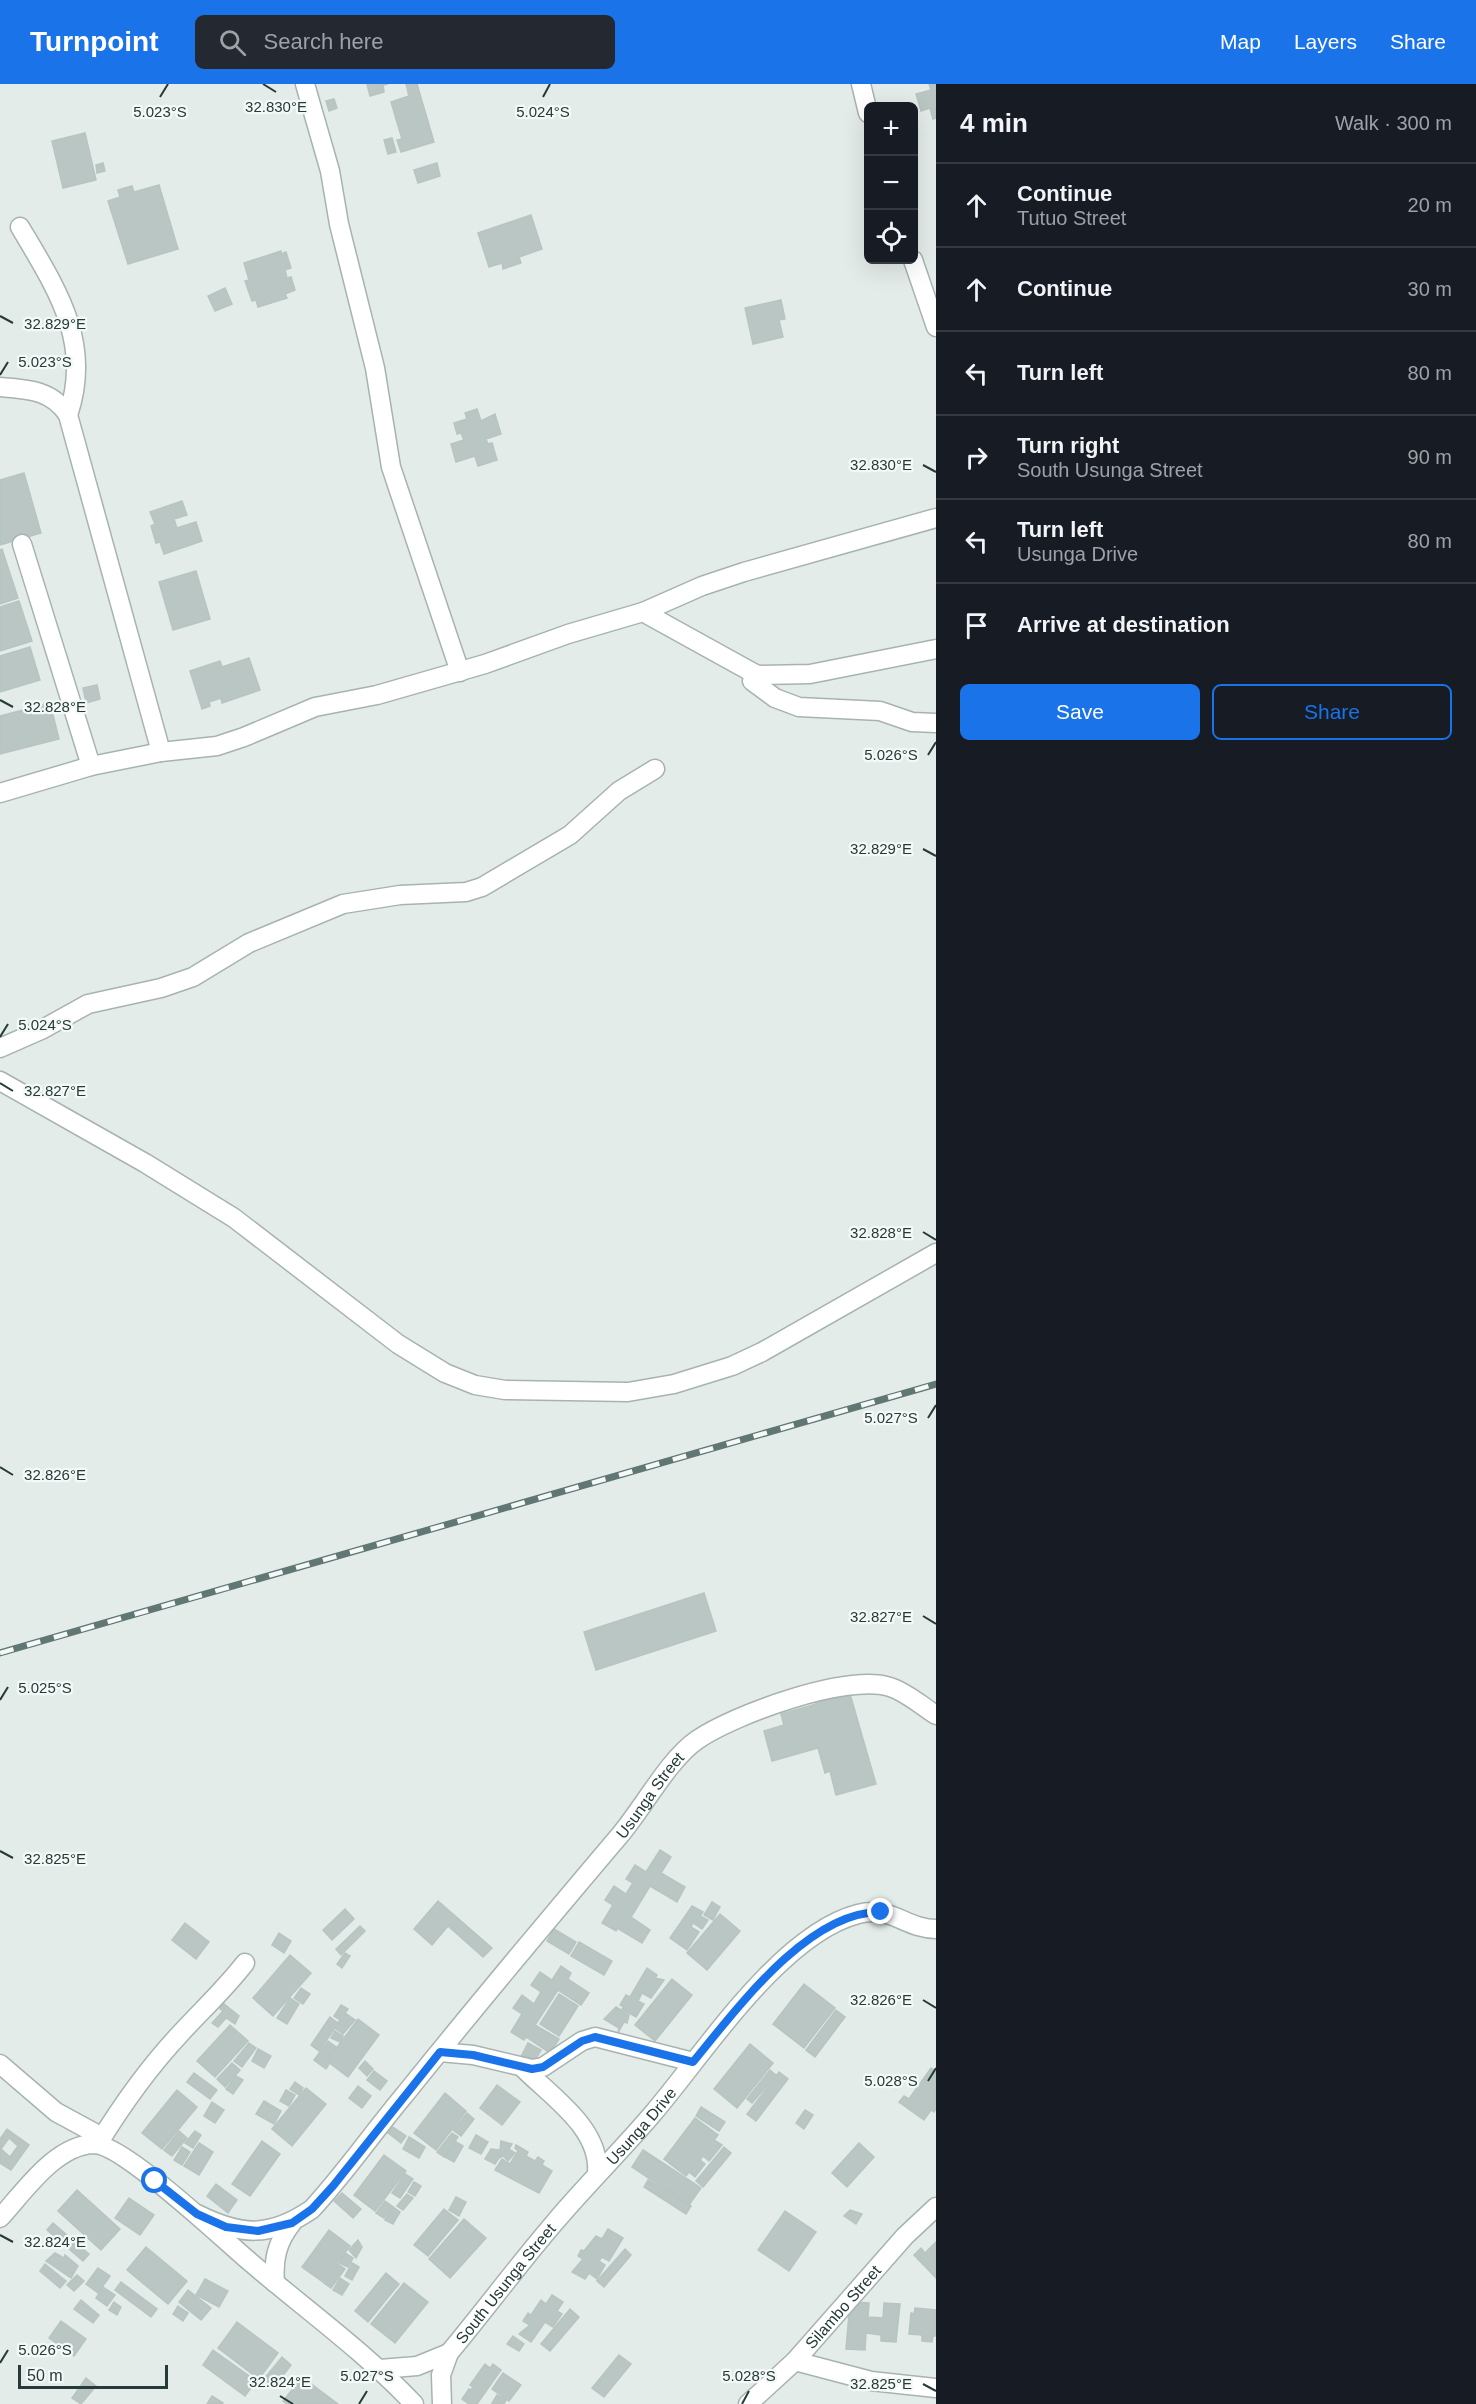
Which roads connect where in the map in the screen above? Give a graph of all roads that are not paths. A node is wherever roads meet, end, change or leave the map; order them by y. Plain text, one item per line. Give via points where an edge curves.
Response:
1 (305, 84) edge
2 (861, 84) edge
3 (865, 102) edge
4 (20, 227) dead end
5 (914, 264) edge
6 (936, 327) edge
7 (0, 387) edge
8 (68, 415) junction
9 (936, 518) edge
10 (22, 544) dead end
11 (643, 612) junction
12 (936, 649) edge
13 (460, 672) junction
14 (752, 681) dead end
15 (936, 723) edge
16 (161, 752) junction
17 (91, 766) junction
18 (655, 769) dead end
19 (0, 793) edge
20 (0, 1048) edge
21 (0, 1081) edge
22 (936, 1253) edge
23 (936, 1715) edge
24 (936, 1929) edge
25 (245, 1963) dead end
26 (440, 2052) junction
27 (693, 2062) junction
28 (0, 2064) edge
29 (524, 2069) junction
30 (100, 2141) junction
31 (597, 2173) junction
32 (936, 2207) edge
33 (197, 2214) junction
34 (0, 2218) edge
35 (292, 2223) junction
36 (275, 2283) junction
37 (449, 2353) junction
38 (795, 2361) junction
39 (380, 2369) junction
40 (936, 2388) edge
41 (414, 2404) edge
42 (442, 2404) edge
43 (748, 2404) edge

1 - 13 street via 330,171 372,358 391,467
2 - 3 street
4 - 8 street via 72,326 78,365
5 - 6 street
7 - 8 street via 48,394
8 - 16 street
9 - 11 street via 744,572
10 - 17 street
11 - 12 street via 757,675 810,674
11 - 13 street
13 - 16 street via 315,707 217,746
14 - 15 street via 775,698 799,708 880,711 912,722
16 - 17 street
17 - 19 street
18 - 20 street via 619,791 570,835 482,887 466,892 400,895 342,904 249,943 186,980 88,1004
21 - 22 street via 234,1218 398,1344 445,1373 475,1385 505,1390 627,1392 674,1384 762,1352
23 - 26 street, Usunga Street via 889,1687 857,1686 768,1706 722,1725 695,1742
24 - 27 street, Usunga Drive via 917,1926 892,1914 869,1911 825,1929 776,1969
25 - 30 street via 223,1992 155,2063
26 - 29 street via 473,2055
26 - 35 street, Usunga Street via 333,2186 312,2209
27 - 29 street via 595,2037 582,2041 543,2067
27 - 31 street, Usunga Drive via 655,2111
28 - 30 street via 56,2112
29 - 31 street via 590,2139 596,2150
30 - 33 street
30 - 34 street via 57,2158
31 - 37 street, South Usunga Street
32 - 38 street, Silambo Street via 905,2236
33 - 35 street via 246,2231
33 - 36 street
35 - 36 street via 278,2246
36 - 39 street
37 - 39 street via 417,2366
37 - 42 street, South Usunga Street via 441,2375
38 - 40 street via 871,2381
38 - 43 street, Silambo Street
39 - 41 street

